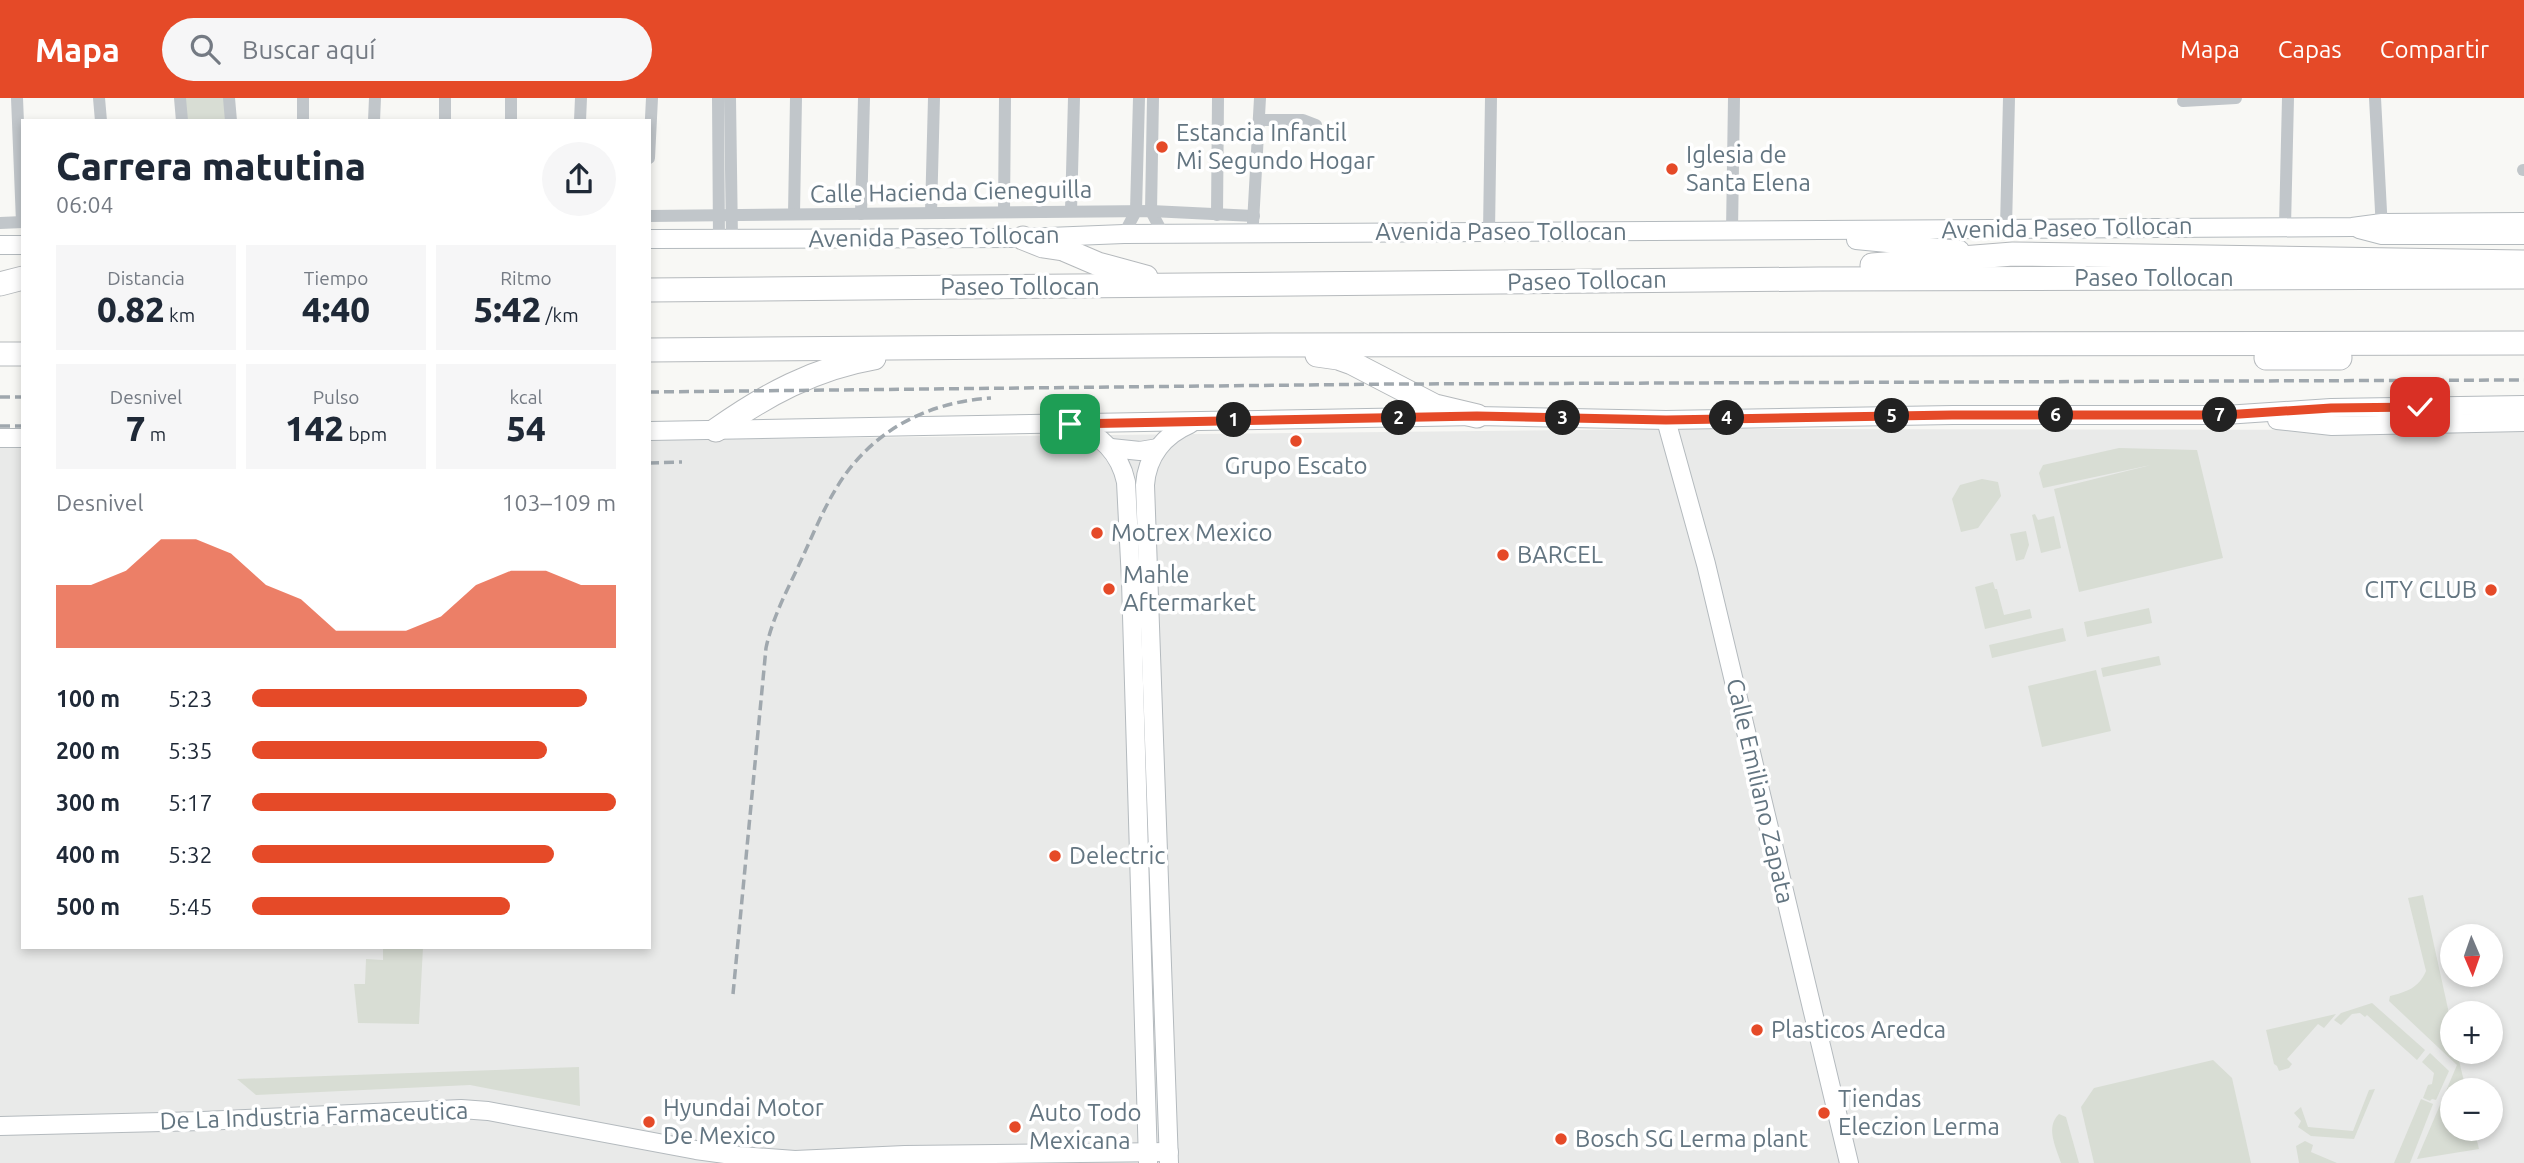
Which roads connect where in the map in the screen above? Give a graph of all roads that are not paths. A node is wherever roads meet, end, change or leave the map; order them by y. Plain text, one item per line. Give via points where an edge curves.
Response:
1 (17, 98) edge
2 (99, 98) edge
3 (180, 98) edge
4 (229, 98) edge
5 (303, 98) edge
6 (375, 98) edge
7 (445, 98) edge
8 (511, 98) edge
9 (581, 98) edge
10 (652, 98) edge
11 (718, 98) edge
12 (730, 98) edge
13 (796, 98) edge
14 (864, 98) edge
15 (934, 98) edge
16 (1005, 98) edge
17 (1074, 98) edge
18 (1139, 98) edge
19 (1153, 98) edge
20 (1218, 98) edge
21 (1260, 98) edge
22 (1491, 98) edge
23 (1734, 98) edge
24 (2009, 98) edge
25 (2236, 98) edge
26 (2288, 98) edge
27 (2375, 98) edge
28 (2183, 101) dead end
29 (101, 119) edge
30 (181, 119) edge
31 (231, 119) edge
32 (303, 119) edge
33 (374, 119) edge
34 (445, 119) edge
35 (511, 119) edge
36 (580, 119) edge
37 (651, 119) edge
38 (1259, 120) junction
39 (1316, 125) dead end
40 (21, 181) edge
41 (1071, 211) junction
42 (1136, 211) junction
43 (1151, 211) junction
44 (1004, 212) junction
45 (931, 213) junction
46 (794, 214) junction
47 (861, 214) junction
48 (724, 215) junction
49 (1217, 215) junction
50 (651, 216) edge
51 (21, 222) edge
52 (2524, 222) edge
53 (0, 223) edge
54 (1253, 225) junction
55 (2285, 226) junction
56 (2006, 228) junction
57 (2382, 229) junction
58 (1732, 231) junction
59 (1489, 232) junction
60 (1808, 232) junction
61 (1124, 234) junction
62 (1163, 234) junction
63 (2524, 235) edge
64 (1023, 237) junction
65 (651, 239) edge
66 (725, 239) junction
67 (0, 245) edge
68 (21, 245) edge
69 (2013, 254) junction
70 (2524, 262) edge
71 (2524, 277) edge
72 (21, 279) edge
73 (1819, 279) junction
74 (0, 284) edge
75 (1187, 285) junction
76 (651, 290) edge
77 (0, 295) edge
78 (21, 295) edge
79 (2524, 342) edge
80 (2100, 343) junction
81 (1285, 345) junction
82 (912, 348) junction
83 (651, 350) edge
84 (0, 354) edge
85 (21, 354) edge
86 (2524, 355) edge
87 (2524, 405) edge
88 (2225, 415) junction
89 (1477, 416) junction
90 (1666, 420) junction
91 (1203, 421) junction
92 (2524, 422) edge
93 (1070, 424) junction
94 (716, 430) junction
95 (651, 431) edge
96 (0, 438) edge
97 (21, 438) edge
98 (1111, 448) junction
99 (1158, 448) junction
100 (1140, 581) junction
101 (1142, 668) junction
102 (1138, 845) junction
103 (1156, 847) junction
104 (0, 1126) edge
105 (1148, 1157) edge
106 (1169, 1158) edge
107 (1849, 1163) edge

1 - 40 street
2 - 29 street
3 - 30 street
4 - 31 street
5 - 32 street
6 - 33 street
7 - 34 street
8 - 35 street
9 - 36 street
10 - 37 street
11 - 48 street
12 - 48 street
13 - 46 street
14 - 47 street
15 - 45 street
16 - 44 street
17 - 41 street
18 - 42 street
19 - 43 street
20 - 49 street
21 - 38 street
22 - 59 street
23 - 58 street
24 - 56 street
25 - 28 street
26 - 55 street
27 - 57 street
38 - 39 street via 1303,120
38 - 54 street
41 - 42 street, Calle Hacienda Cieneguilla
41 - 44 street, Calle Hacienda Cieneguilla
42 - 43 street, Calle Hacienda Cieneguilla
42 - 61 street
43 - 49 street, Calle Hacienda Cieneguilla
43 - 62 street
44 - 45 street, Calle Hacienda Cieneguilla
45 - 47 street, Calle Hacienda Cieneguilla
46 - 47 street, Calle Hacienda Cieneguilla
46 - 48 street, Calle Hacienda Cieneguilla
48 - 50 street, Calle Hacienda Cieneguilla
48 - 66 street
49 - 54 street, Calle Hacienda Cieneguilla
51 - 53 street
52 - 57 main road, Avenida Paseo Tollocan
54 - 59 main road, Avenida Paseo Tollocan
54 - 62 main road, Avenida Paseo Tollocan
55 - 56 main road, Avenida Paseo Tollocan
55 - 57 main road, Avenida Paseo Tollocan
56 - 60 main road, Avenida Paseo Tollocan
57 - 63 main road, Avenida Paseo Tollocan
58 - 59 main road, Avenida Paseo Tollocan
58 - 60 main road, Avenida Paseo Tollocan
60 - 69 main road
61 - 62 main road, Avenida Paseo Tollocan
61 - 64 main road, Avenida Paseo Tollocan
64 - 66 main road, Avenida Paseo Tollocan
64 - 75 highway via 1108,267
65 - 66 main road, Avenida Paseo Tollocan
67 - 68 main road
69 - 70 highway
69 - 73 highway via 1870,265 1833,271
71 - 73 highway, Paseo Tollocan
72 - 74 highway
73 - 75 highway, Paseo Tollocan
75 - 76 highway, Paseo Tollocan
77 - 78 highway
79 - 80 highway
80 - 81 highway
80 - 86 highway via 2145,354 2301,359
81 - 82 highway
81 - 89 highway via 1338,358 1435,406
82 - 83 highway
82 - 94 highway via 813,374
84 - 85 highway
87 - 88 main road
88 - 90 main road
88 - 92 main road via 2332,426
89 - 90 main road
89 - 91 main road
90 - 107 main road, Calle Emiliano Zapata via 1706,564
91 - 93 main road
91 - 99 main road via 1176,430
93 - 94 main road
93 - 98 main road
94 - 95 main road
96 - 97 main road
98 - 99 main road
98 - 100 main road via 1123,467
99 - 100 main road via 1149,462 1145,485
100 - 101 main road
101 - 102 main road
101 - 103 main road
102 - 103 street
102 - 105 main road
103 - 106 main road
104 - 105 main road, De La Industria Farmaceutica via 461,1109 696,1150 795,1160 919,1155
105 - 106 main road, De La Industria Farmaceutica

